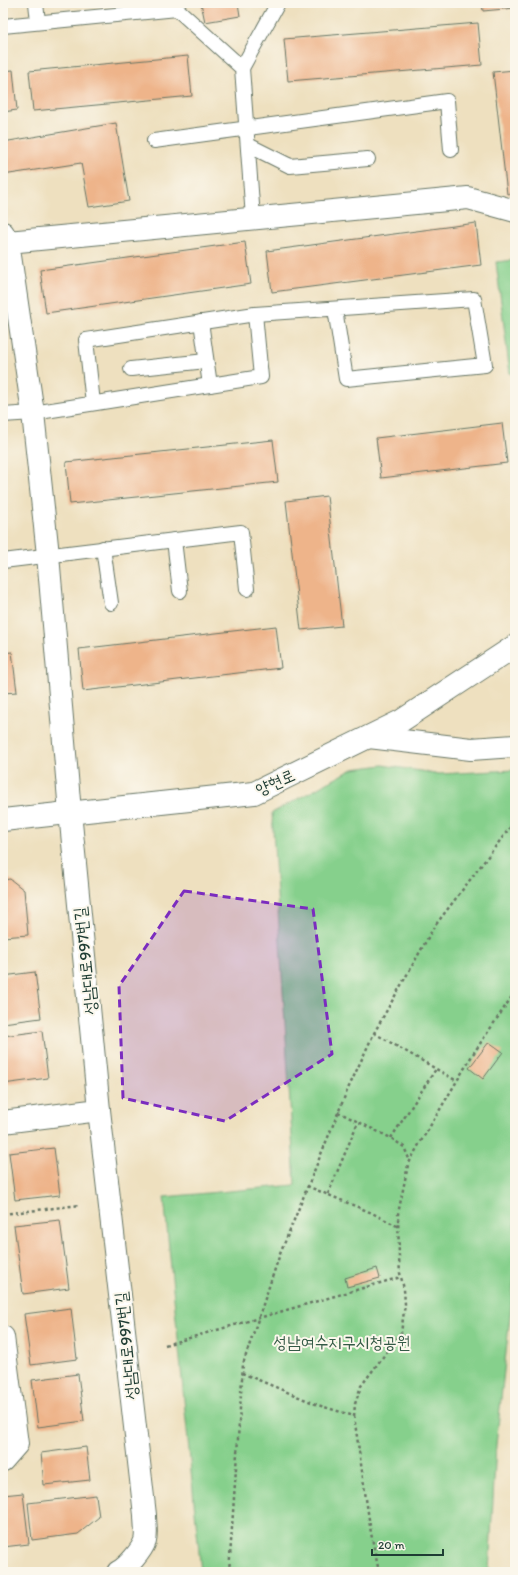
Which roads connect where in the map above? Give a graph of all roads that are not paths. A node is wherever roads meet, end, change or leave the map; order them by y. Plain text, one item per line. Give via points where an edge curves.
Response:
1 (36, 3) edge
2 (278, 3) edge
3 (177, 6) edge
4 (38, 22) junction
5 (3, 26) edge
6 (242, 68) junction
7 (246, 129) junction
8 (154, 140) dead end
9 (248, 145) junction
10 (451, 150) dead end
11 (368, 159) dead end
12 (515, 211) edge
13 (253, 218) junction
14 (6, 238) edge
15 (335, 309) junction
16 (255, 314) junction
17 (201, 322) junction
18 (206, 361) junction
19 (131, 369) dead end
20 (210, 385) junction
21 (93, 403) junction
22 (33, 413) junction
23 (3, 415) edge
24 (174, 540) junction
25 (103, 548) junction
26 (48, 555) junction
27 (3, 560) edge
28 (247, 589) dead end
29 (180, 591) dead end
30 (111, 603) dead end
31 (515, 646) edge
32 (369, 737) junction
33 (515, 746) edge
34 (70, 812) junction
35 (3, 820) edge
36 (99, 1110) junction
37 (3, 1122) edge
38 (3, 1337) edge
39 (3, 1460) edge
40 (118, 1572) edge

1 - 4 lane
2 - 6 lane
3 - 4 lane
3 - 6 lane
4 - 5 lane
6 - 7 lane
7 - 8 lane
7 - 9 lane
7 - 10 lane via 447,101
9 - 11 lane via 290,166
9 - 13 lane
12 - 13 street via 468,198
13 - 14 street
14 - 22 street, 성남대로997번길
15 - 15 lane via 474,299 485,365 346,379
15 - 16 lane
16 - 17 lane
16 - 20 lane via 262,377
17 - 18 lane
17 - 21 lane via 86,340
18 - 19 lane
18 - 20 lane
20 - 21 lane
21 - 22 lane
22 - 23 lane
22 - 26 street, 성남대로997번길
24 - 25 lane
24 - 28 lane via 241,532
24 - 29 lane
25 - 26 lane
25 - 30 lane
26 - 27 lane
26 - 34 street, 성남대로997번길
31 - 32 street, 양현로 via 402,721
32 - 33 street via 471,749
32 - 34 street, 양현로 via 254,794
34 - 35 street, 양현로
34 - 36 street, 성남대로997번길
36 - 37 street
36 - 40 street, 성남대로997번길 via 145,1515 145,1540 135,1557
38 - 39 street via 17,1444

